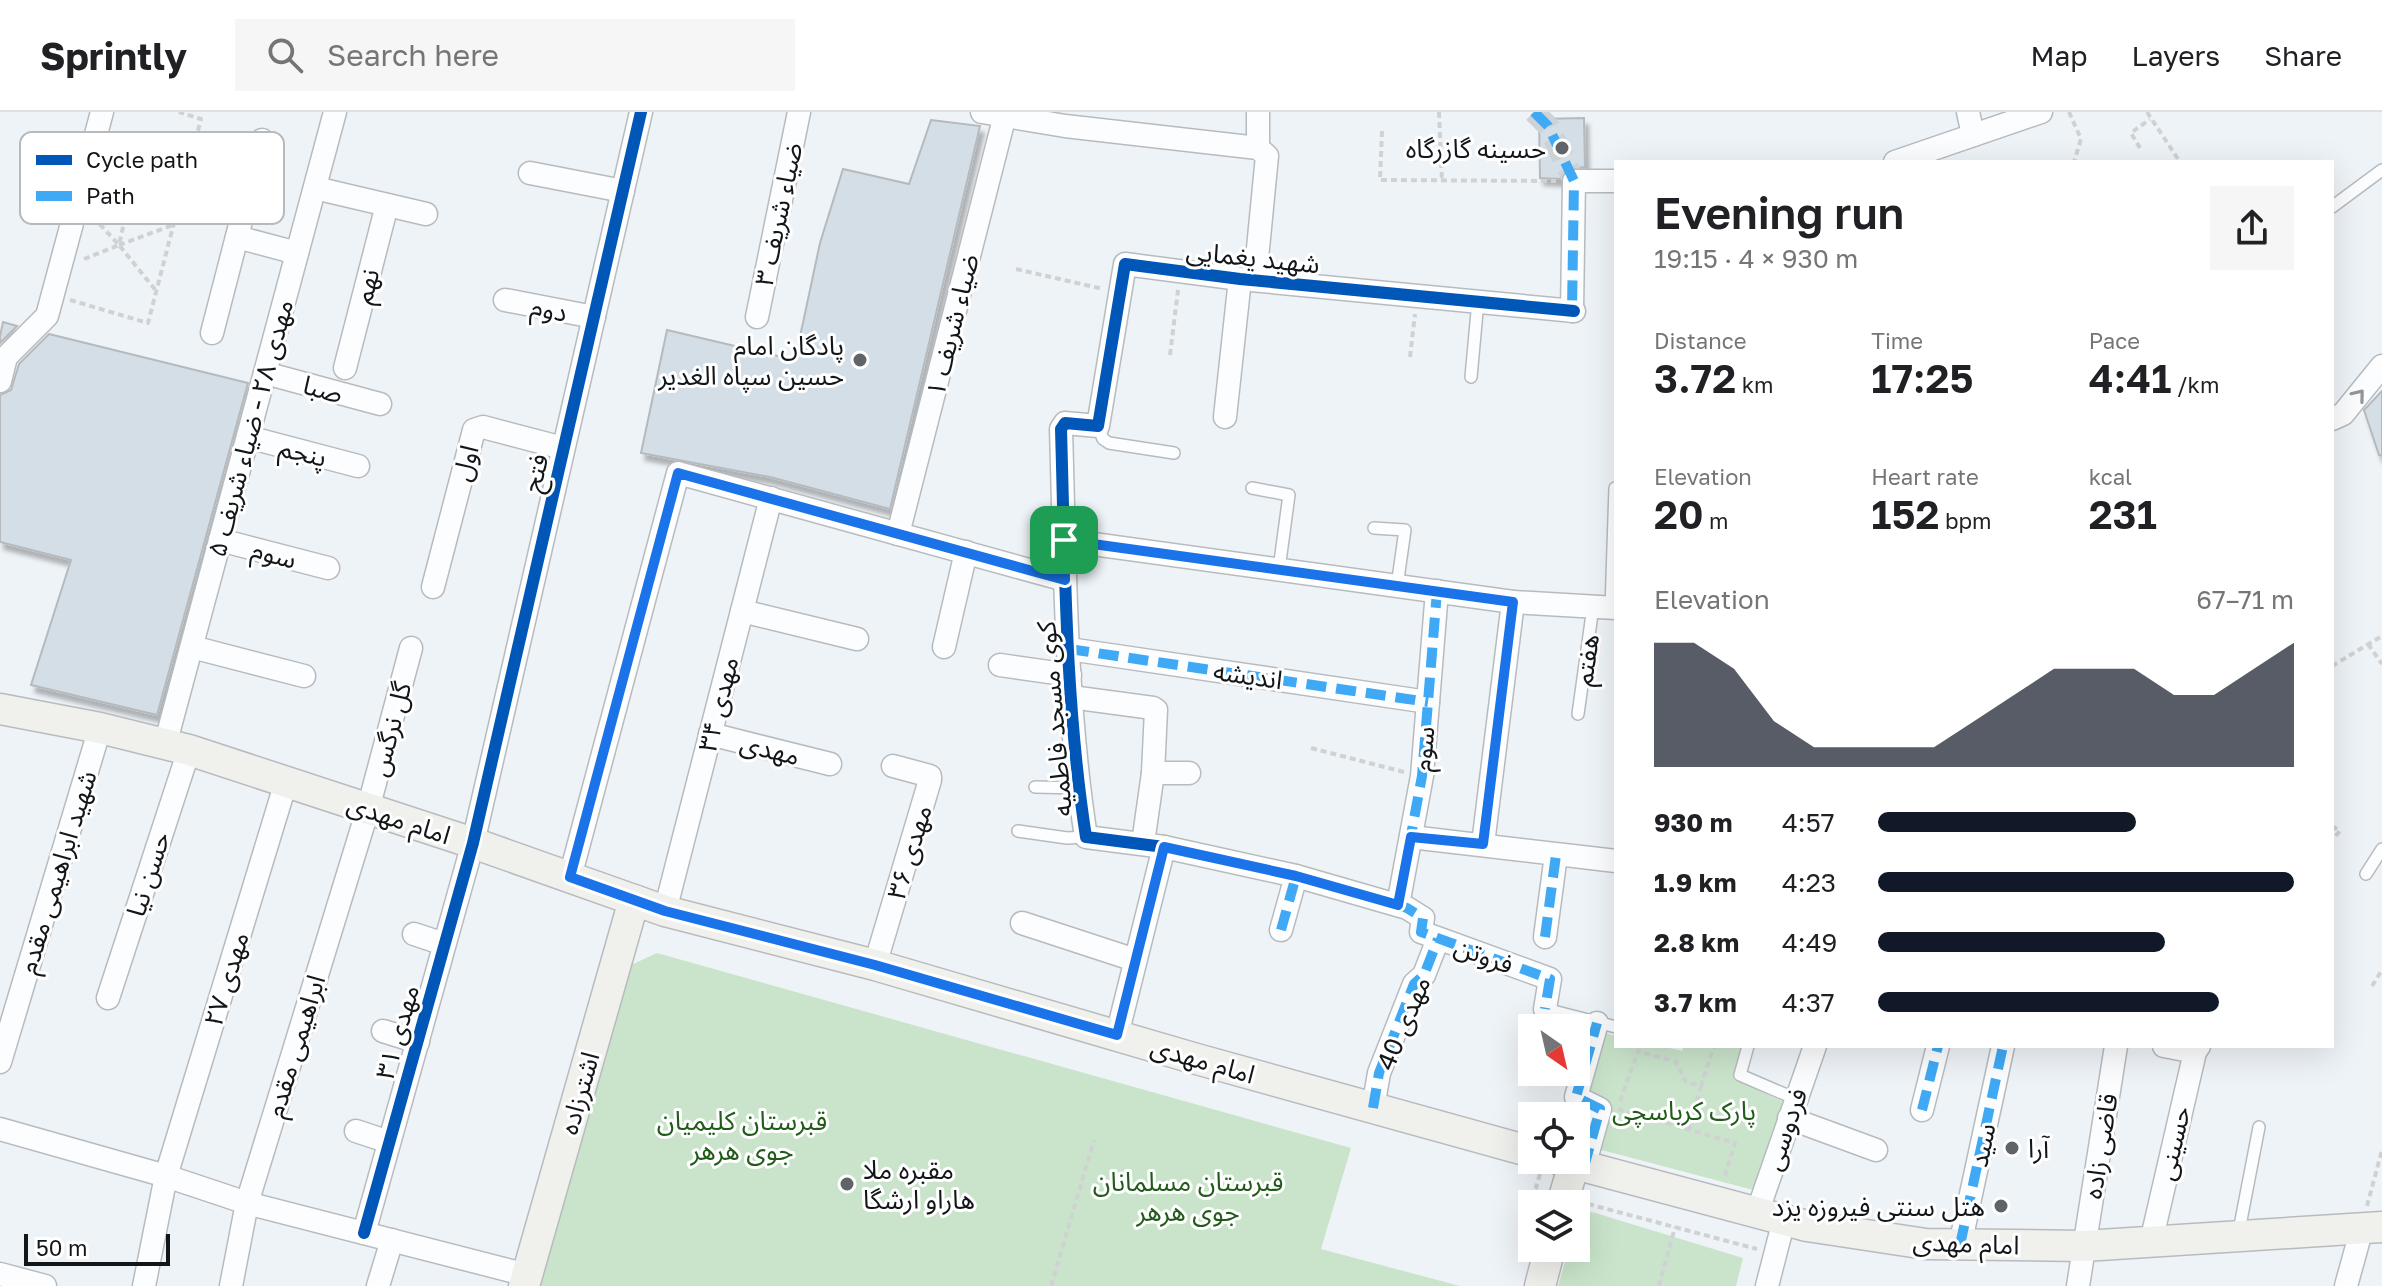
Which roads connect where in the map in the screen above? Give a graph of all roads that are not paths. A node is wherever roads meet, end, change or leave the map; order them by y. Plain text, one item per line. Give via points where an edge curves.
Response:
1 (102, 112) edge
2 (335, 112) edge
3 (641, 112) edge
4 (799, 112) edge
5 (982, 112) edge
6 (1258, 112) edge
7 (1968, 112) edge
8 (2041, 112) edge
9 (1005, 115) junction
10 (1065, 119) edge
11 (97, 132) edge
12 (1973, 135) junction
13 (1258, 148) junction
14 (1901, 160) edge
15 (2382, 170) edge
16 (530, 173) dead end
17 (1614, 181) edge
18 (315, 188) junction
19 (623, 191) junction
20 (387, 205) junction
21 (2334, 206) edge
22 (426, 214) dead end
23 (72, 224) edge
24 (240, 224) edge
25 (237, 237) junction
26 (297, 253) junction
27 (1247, 279) junction
28 (505, 300) dead end
29 (1478, 301) junction
30 (594, 317) junction
31 (757, 317) dead end
32 (212, 333) dead end
33 (2382, 366) edge
34 (345, 368) dead end
35 (265, 373) junction
36 (1471, 377) dead end
37 (0, 381) edge
38 (380, 404) dead end
39 (1225, 417) dead end
40 (2334, 418) edge
41 (1098, 426) junction
42 (248, 437) junction
43 (563, 448) junction
44 (1174, 453) dead end
45 (358, 466) dead end
46 (1252, 488) dead end
47 (771, 498) junction
48 (1614, 503) edge
49 (1374, 528) dead end
50 (898, 534) junction
51 (220, 540) junction
52 (1064, 540) junction
53 (966, 552) junction
54 (328, 568) dead end
55 (1279, 569) junction
56 (1065, 580) junction
57 (1397, 586) junction
58 (433, 587) dead end
59 (1437, 591) junction
60 (1513, 602) junction
61 (1607, 607) edge
62 (742, 611) junction
63 (857, 639) dead end
64 (192, 647) junction
65 (944, 647) dead end
66 (411, 648) dead end
67 (1069, 649) junction
68 (1000, 665) dead end
69 (304, 676) dead end
70 (1070, 686) junction
71 (1428, 702) junction
72 (0, 709) edge
73 (1578, 714) dead end
74 (100, 728) junction
75 (710, 734) junction
76 (177, 748) junction
77 (830, 764) dead end
78 (893, 766) dead end
79 (1153, 773) junction
80 (1189, 773) dead end
81 (286, 782) junction
82 (1035, 787) dead end
83 (1078, 788) junction
84 (368, 809) junction
85 (1018, 831) dead end
86 (1086, 837) junction
87 (1411, 837) junction
88 (473, 843) junction
89 (1483, 844) junction
90 (1153, 845) junction
91 (2382, 849) edge
92 (1556, 855) junction
93 (1614, 861) edge
94 (2366, 874) dead end
95 (1296, 876) junction
96 (570, 877) junction
97 (634, 900) junction
98 (1403, 907) junction
99 (665, 911) junction
100 (1022, 923) dead end
101 (1281, 930) dead end
102 (414, 934) dead end
103 (1545, 937) dead end
104 (1438, 939) junction
105 (444, 944) junction
106 (1135, 960) junction
107 (875, 965) junction
108 (108, 998) dead end
109 (1545, 1009) joint
110 (1606, 1025) edge
111 (383, 1031) dead end
112 (1117, 1035) junction
113 (418, 1042) junction
114 (1747, 1048) edge
115 (1814, 1048) edge
116 (1938, 1048) edge
117 (2003, 1048) edge
118 (2116, 1048) edge
119 (2197, 1049) edge
120 (0, 1062) edge
121 (1589, 1102) edge
122 (1590, 1102) edge
123 (1373, 1108) junction
124 (1792, 1109) junction
125 (1922, 1110) dead end
126 (2259, 1127) dead end
127 (1590, 1128) edge
128 (0, 1129) edge
129 (356, 1131) dead end
130 (389, 1142) junction
131 (1876, 1150) dead end
132 (1518, 1151) edge
133 (1590, 1171) edge
134 (166, 1176) junction
135 (247, 1203) junction
136 (1770, 1216) junction
137 (2372, 1228) edge
138 (364, 1233) junction
139 (2237, 1236) junction
140 (392, 1240) junction
141 (2151, 1242) junction
142 (1960, 1245) junction
143 (2084, 1246) junction
144 (1546, 1262) edge
145 (0, 1274) edge
146 (525, 1280) edge
147 (45, 1286) edge
148 (144, 1286) edge
149 (231, 1286) edge
150 (378, 1286) edge
151 (1540, 1286) edge
152 (1767, 1286) edge
153 (2078, 1286) edge
154 (2346, 1286) edge

1 - 11 street
2 - 18 street, مهدی ۲۸ - ضیاء شریف ۵
3 - 19 street, فتح
4 - 31 street, ضیاء شریف ۳
5 - 9 street
6 - 13 street
7 - 12 street
8 - 12 street
9 - 10 street
9 - 50 street, ضیاء شریف ۱
10 - 13 street
12 - 14 street
13 - 27 street via 1267,156
15 - 21 lane
16 - 19 street
17 - 29 street, شهید یغمایی via 1574,181 1573,311
18 - 20 street
18 - 26 street, مهدی ۲۸ - ضیاء شریف ۵
19 - 30 street, فتح
20 - 22 street
20 - 34 street, نهم
23 - 37 street via 47,316 6,357
24 - 25 street
25 - 26 street
25 - 32 street
26 - 35 street, مهدی ۲۸ - ضیاء شریف ۵
27 - 29 street, شهید یغمایی
27 - 39 street
27 - 41 street, شهید یغمایی via 1125,264
28 - 30 street, دوم
29 - 36 lane
30 - 43 street, فتح
40 -> 33 street
35 - 38 street, صبا
35 - 42 street, مهدی ۲۸ - ضیاء شریف ۵
41 - 44 lane via 1109,443
41 - 52 street, کوی مسجد فاطمیه via 1065,423 1061,429
42 - 45 street, پنجم
42 - 51 street, مهدی ۲۸ - ضیاء شریف ۵
43 - 58 street, اول via 483,427 474,430
43 - 88 street, فتح
46 - 55 lane via 1289,495
47 - 50 street
47 - 62 street, مهدی ۳۴
47 - 96 street via 676,475
48 - 61 lane
49 - 57 lane via 1405,530
50 - 53 street
51 - 54 street, سوم
51 - 64 street, مهدی ۲۸ - ضیاء شریف ۵
52 - 55 street
52 - 56 street, کوی مسجد فاطمیه
53 - 56 street
53 - 65 street
55 - 57 street
56 - 67 street, کوی مسجد فاطمیه
57 - 59 street
59 - 60 street
59 - 71 street, سوم
60 - 61 street
60 - 89 street
61 - 73 lane, هفتم
62 - 63 street
62 - 75 street, مهدی ۳۴
64 - 69 street
64 - 76 street, مهدی ۲۸ - ضیاء شریف ۵
66 - 84 street, گل نرگس
67 - 70 street, کوی مسجد فاطمیه
67 - 71 street, اندیشه
68 - 70 street
70 - 79 street via 1153,708
70 - 83 street, کوی مسجد فاطمیه
71 - 87 street, سوم
72 - 74 main road, امام مهدی
74 - 76 main road, امام مهدی
74 - 120 street, شهید ابراهیمی مقدم
75 - 77 street, مهدی
75 - 99 street, مهدی ۳۴
76 - 81 main road, امام مهدی
76 - 108 street, حسن نیا
78 - 107 street, مهدی ۳۶ via 930,780
79 - 80 street
79 - 90 street
81 - 84 main road, امام مهدی
81 - 134 street, مهدی ۲۷
82 - 83 lane
83 - 86 street, کوی مسجد فاطمیه
84 - 88 main road, امام مهدی
84 - 135 street, ابراهیمی مقدم
85 - 86 lane
86 - 90 street, کوی مسجد فاطمیه
87 - 89 street
87 - 98 street, سوم
88 - 96 main road, امام مهدی
88 - 105 street, مهدی ۳۱
89 - 92 street
90 - 95 street, کوی مسجد فاطمیه
90 - 106 street
91 - 94 lane
92 - 93 street
92 - 103 street
95 - 98 street, کوی مسجد فاطمیه
95 - 101 street
96 - 97 main road, امام مهدی
97 - 99 main road, امام مهدی
97 - 146 main road, اشترزاده
98 - 104 street, فروتن via 1423,918 1421,932
99 - 107 main road, امام مهدی
100 - 106 street
102 - 105 street
104 - 109 street, فروتن via 1550,979
104 - 123 street, مهدی 40 via 1379,1073
105 - 113 street, مهدی ۳۱
106 - 112 street
107 - 112 main road, امام مهدی
109 - 110 lane
110 - 121 street via 1576,1097
111 - 113 street
112 - 123 main road, امام مهدی
113 - 130 street, مهدی ۳۱
114 - 124 lane via 1740,1075
115 - 124 street, فردوسی
116 - 125 street
117 - 142 street, سید
118 - 143 street, قاضی زاده
119 - 141 street, حسینی
122 - 127 street via 1608,1109
123 - 132 main road, امام مهدی
124 - 131 street
124 - 136 street, فردوسی
126 - 139 lane
128 - 134 street
129 - 130 street
130 - 138 street, مهدی ۳۱
133 - 136 main road, امام مهدی
134 - 135 street
134 - 148 street, مهدی ۲۷
135 - 138 street
135 - 149 street, ابراهیمی مقدم
136 - 142 main road, امام مهدی via 1807,1226
136 - 152 street, فردوسی via 1775,1253
137 - 139 main road, امام مهدی
137 - 154 street
138 - 140 street
139 - 141 main road, امام مهدی
140 - 146 street
140 - 150 street
141 - 143 main road, امام مهدی
142 - 143 main road, امام مهدی
143 - 153 street, قاضی زاده
144 - 151 main road
145 - 147 street

